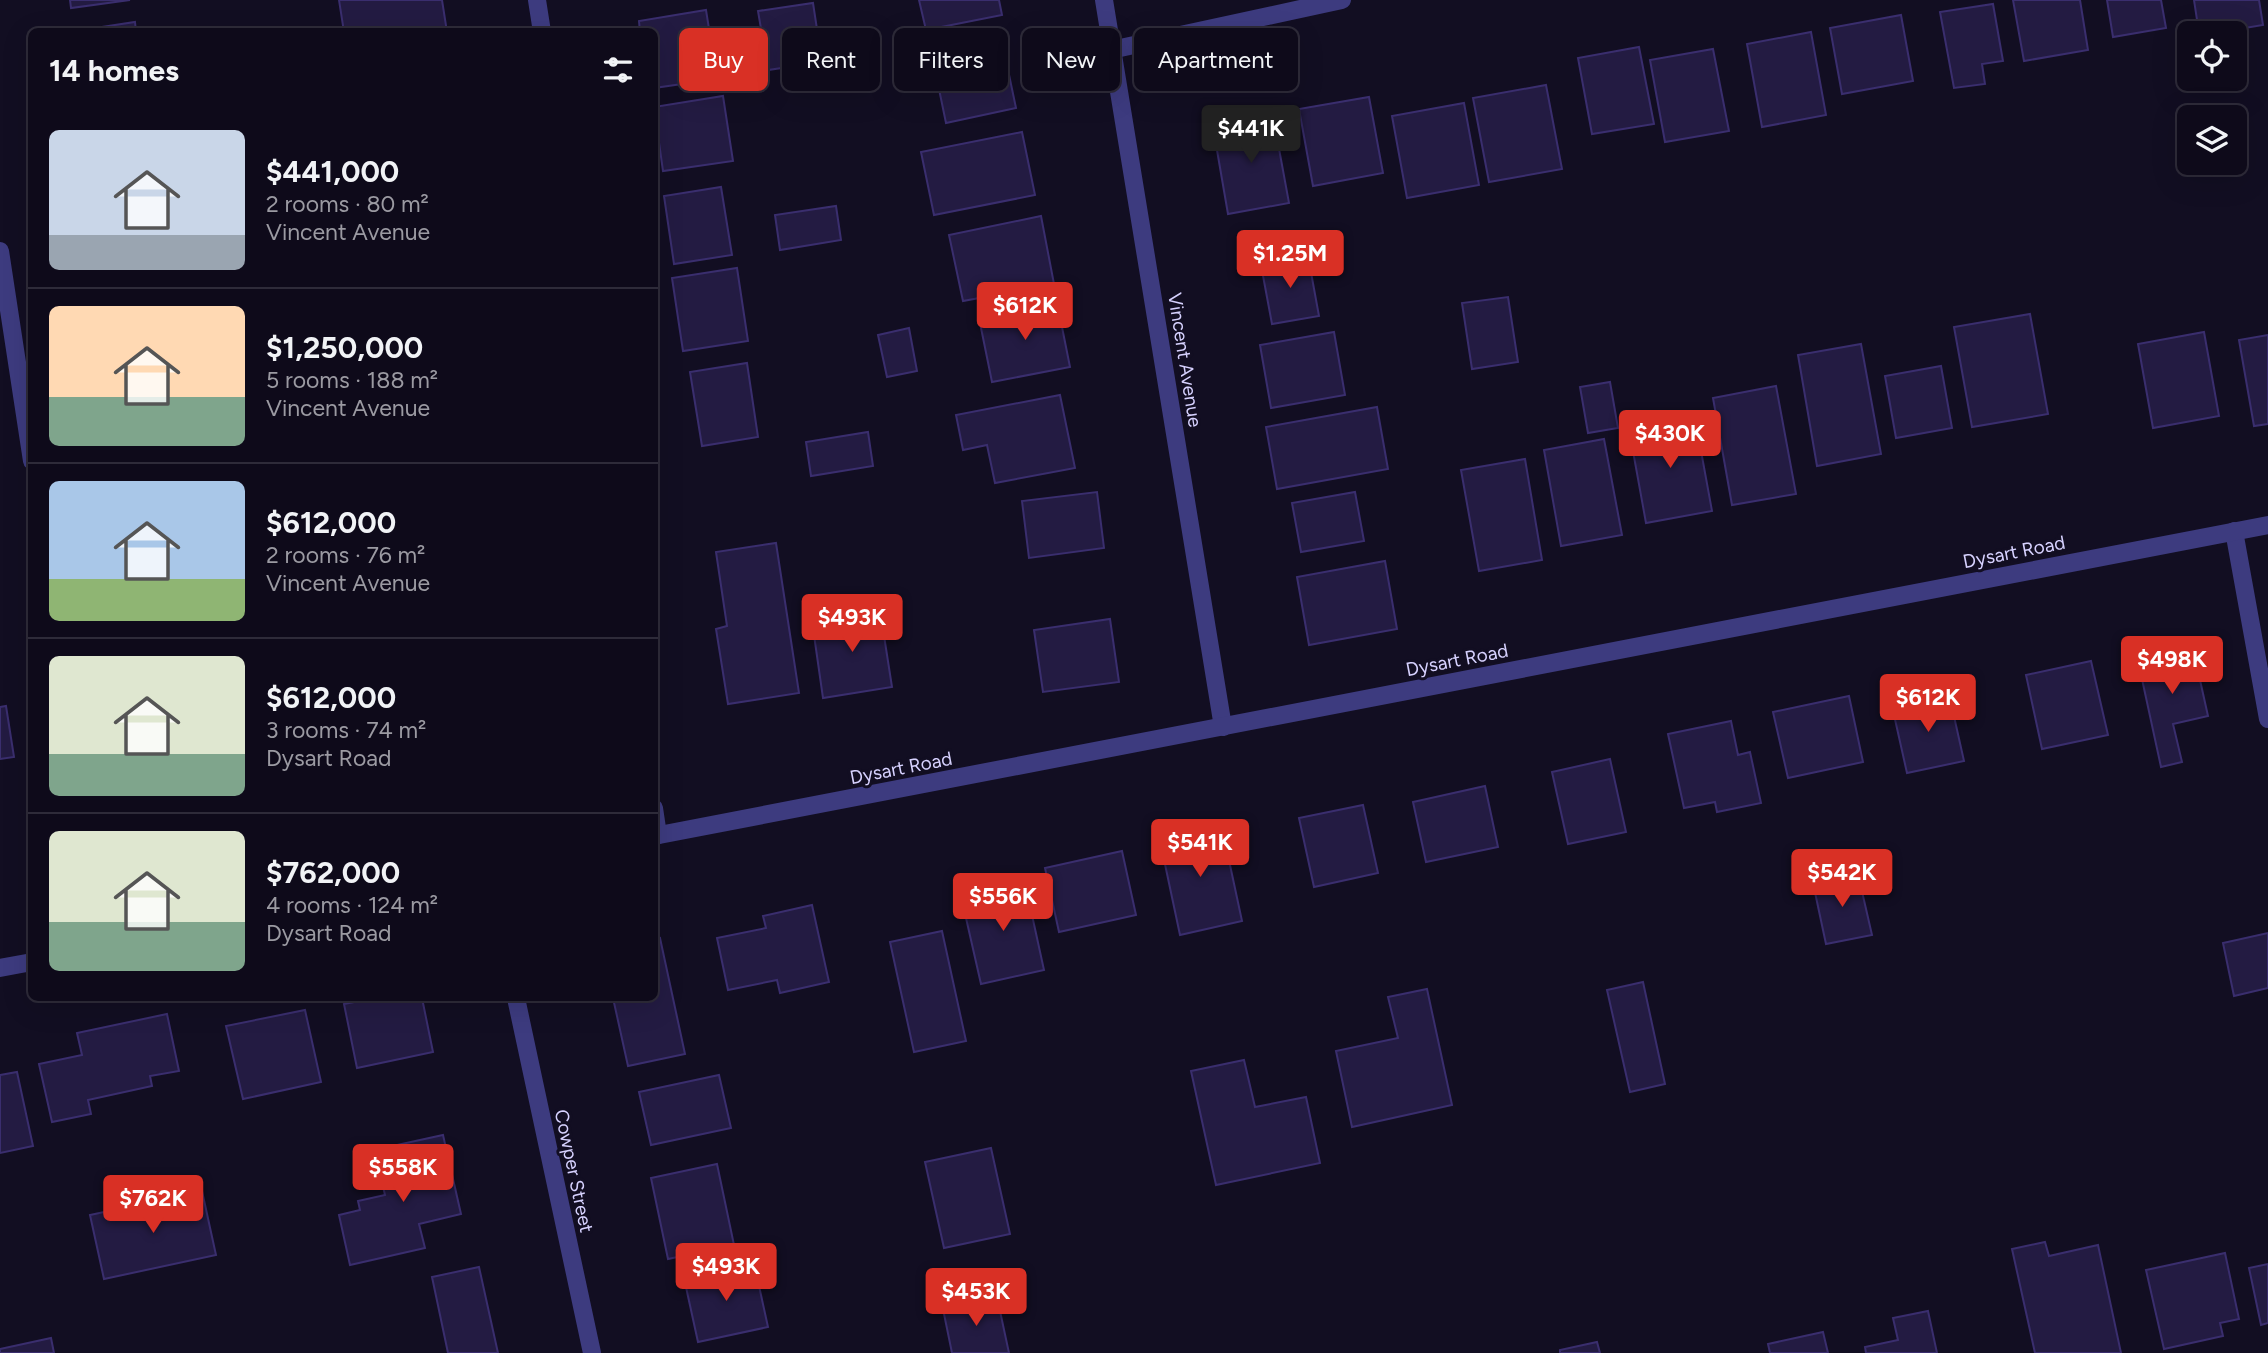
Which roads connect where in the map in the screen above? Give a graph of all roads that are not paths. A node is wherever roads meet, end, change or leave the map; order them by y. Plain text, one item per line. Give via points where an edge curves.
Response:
1 (537, 0) edge
2 (1104, 0) edge
3 (1342, 0) edge
4 (541, 28) edge
5 (1108, 28) edge
6 (1120, 48) edge
7 (1118, 91) edge
8 (0, 251) edge
9 (28, 435) edge
10 (2268, 525) edge
11 (2234, 531) junction
12 (2268, 719) edge
13 (1223, 727) junction
14 (658, 836) edge
15 (28, 963) edge
16 (0, 968) edge
17 (517, 1001) edge
18 (592, 1353) edge

1 - 4 street
2 - 5 street, Vincent Avenue
3 - 6 street
7 - 13 street, Vincent Avenue
8 - 9 street
10 - 11 street, Dysart Road
11 - 12 street
11 - 13 street, Dysart Road
13 - 14 street, Dysart Road
15 - 16 street
17 - 18 street, Cowper Street

